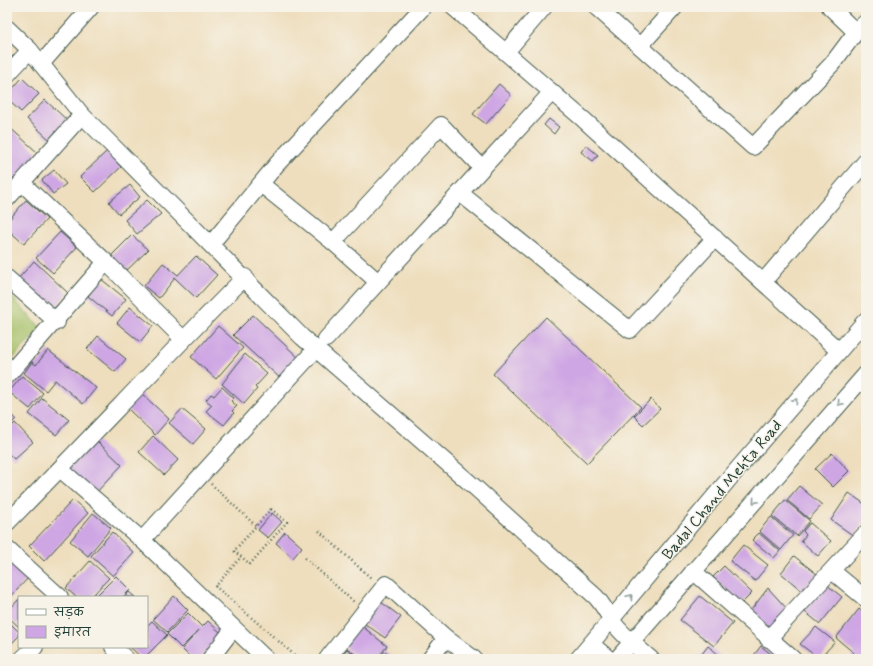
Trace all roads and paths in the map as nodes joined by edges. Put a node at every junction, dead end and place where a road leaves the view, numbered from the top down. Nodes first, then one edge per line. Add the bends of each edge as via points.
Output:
1 (91, 7) edge
2 (423, 7) edge
3 (453, 7) edge
4 (544, 7) edge
5 (596, 7) edge
6 (675, 7) edge
7 (830, 7) edge
8 (861, 27) edge
9 (7, 28) edge
10 (640, 46) junction
11 (30, 50) junction
12 (506, 52) junction
13 (41, 64) junction
14 (7, 75) edge
15 (552, 92) junction
16 (82, 115) junction
17 (866, 161) edge
18 (482, 168) junction
19 (22, 183) junction
20 (261, 184) junction
21 (460, 193) junction
22 (7, 199) edge
23 (715, 238) junction
24 (333, 242) junction
25 (211, 244) junction
26 (106, 262) junction
27 (245, 277) junction
28 (7, 278) edge
29 (378, 282) junction
30 (763, 282) junction
31 (866, 320) edge
32 (57, 322) junction
33 (183, 339) junction
34 (321, 344) junction
35 (839, 351) junction
36 (866, 374) edge
37 (7, 376) edge
38 (60, 469) junction
39 (207, 481) dead end
40 (7, 523) edge
41 (256, 526) junction
42 (319, 531) dead end
43 (866, 533) edge
44 (142, 540) junction
45 (7, 549) edge
46 (241, 557) junction
47 (305, 558) dead end
48 (693, 571) junction
49 (832, 571) junction
50 (209, 582) dead end
51 (368, 585) dead end
52 (215, 587) junction
53 (59, 596) edge
54 (358, 596) dead end
55 (866, 598) edge
56 (203, 600) junction
57 (354, 602) junction
58 (350, 608) dead end
59 (612, 620) junction
60 (233, 629) junction
61 (446, 638) junction
62 (768, 639) junction
63 (632, 643) junction
64 (591, 644) junction
65 (33, 648) edge
66 (114, 648) edge
67 (22, 659) edge
68 (126, 659) edge
69 (210, 659) edge
70 (266, 659) edge
71 (299, 659) edge
72 (327, 659) edge
73 (430, 659) edge
74 (474, 659) edge
75 (578, 659) edge
76 (609, 659) edge
77 (617, 659) edge
78 (651, 659) edge
79 (793, 659) edge

1 - 13 street
2 - 20 street
3 - 12 street
4 - 12 street
5 - 10 street
6 - 10 street
7 - 8 street
8 - 10 street via 832,64 753,147
9 - 11 street
11 - 13 street
11 - 14 street
12 - 15 street
13 - 16 street
15 - 18 street
15 - 23 street
16 - 19 street
16 - 25 street
17 - 30 street
18 - 21 street
18 - 24 street via 440,126
19 - 22 street
19 - 26 street
20 - 24 street
20 - 25 street
21 - 23 street via 630,330
21 - 29 street
23 - 30 street
24 - 29 street
25 - 27 street
26 - 32 street
26 - 33 street
27 - 33 street
27 - 34 street
28 - 32 street
29 - 34 street
30 - 35 street
31 - 35 street, Badal Chand Mehta Road
32 - 37 street
33 - 38 street
34 - 44 street
34 - 59 street via 590,592 606,608
59 -> 35 street, Badal Chand Mehta Road
36 -> 48 street
38 - 40 street
38 - 44 street
39 - 41 path
41 - 46 path via 234,551
41 - 46 path via 271,509 287,522 250,564
42 - 51 path via 372,580
43 - 49 street
44 - 56 street
45 - 53 street
46 - 52 path
47 - 57 path
48 - 62 street
48 - 63 street
49 - 55 street
49 - 62 street
50 - 52 path
52 - 56 path
52 - 71 path
54 - 57 path
56 - 60 street
57 - 58 path
59 - 63 street
59 - 64 street, Badal Chand Mehta Road
60 - 69 street
60 - 70 street
61 - 72 street via 386,584
61 - 73 street
61 - 74 street
62 - 79 street
63 - 77 street
63 - 78 street
64 - 75 street, Badal Chand Mehta Road
64 - 76 street
65 - 67 street
66 - 68 street

